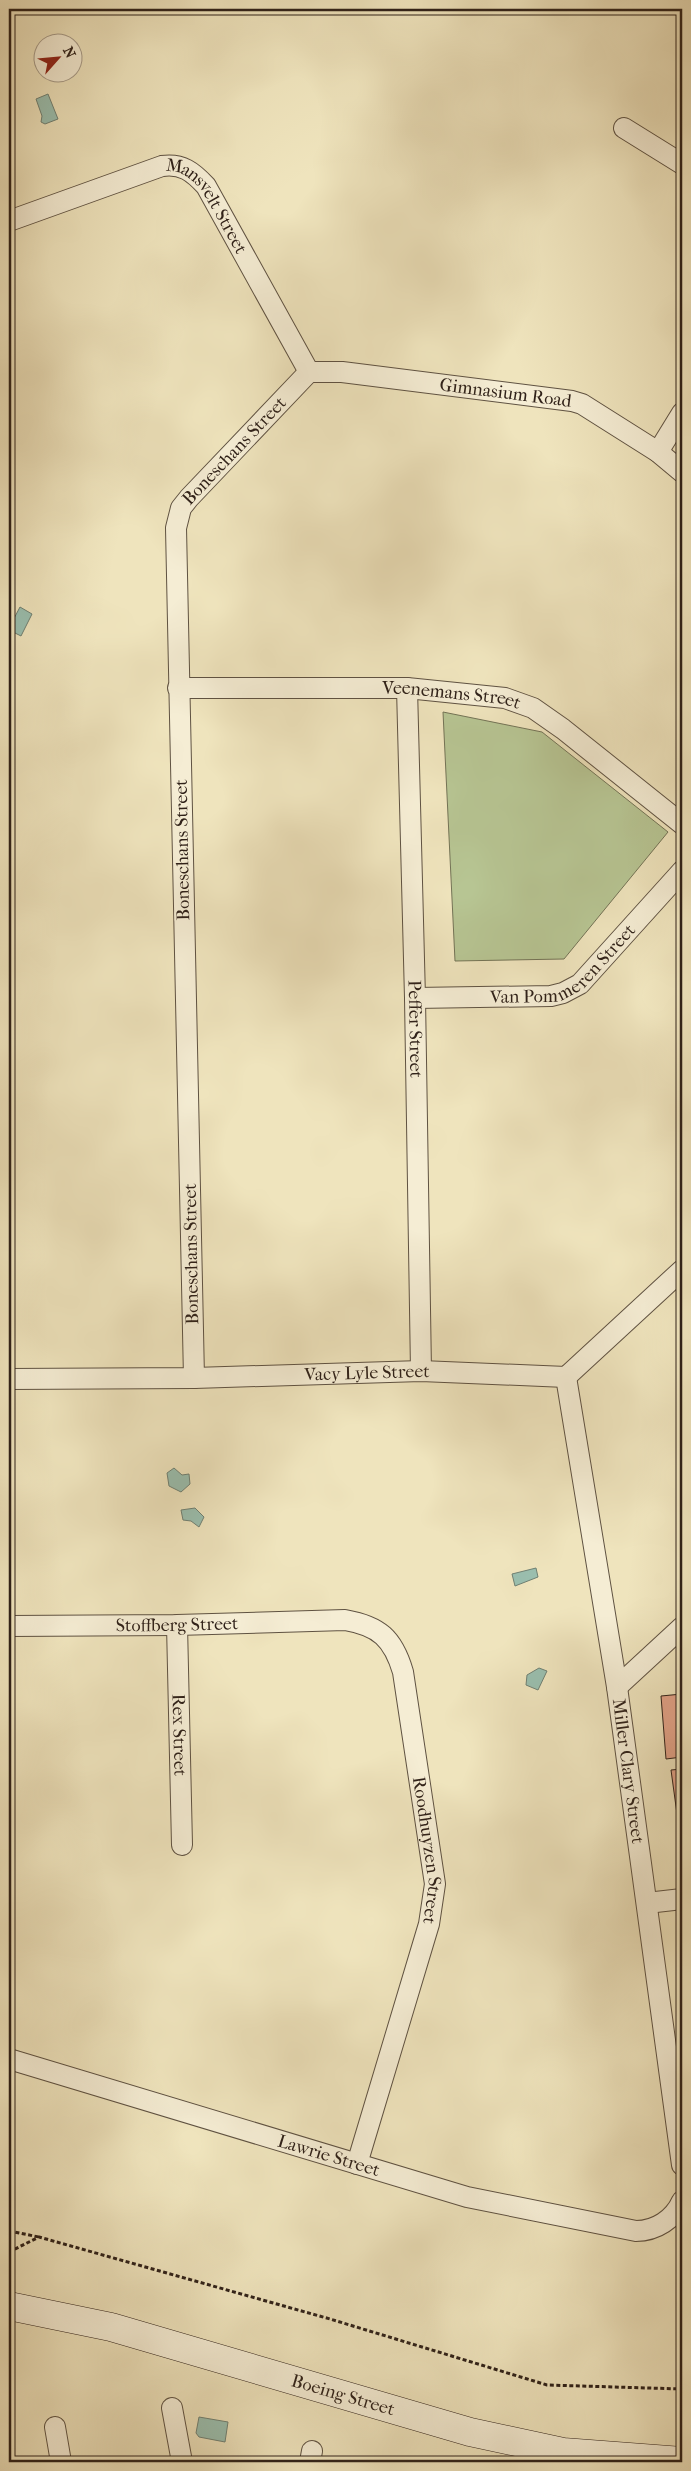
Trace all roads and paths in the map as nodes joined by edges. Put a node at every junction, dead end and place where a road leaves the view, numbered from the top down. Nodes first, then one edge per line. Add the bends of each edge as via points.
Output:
1 (624, 128) dead end
2 (682, 164) edge
3 (9, 221) edge
4 (309, 372) junction
5 (682, 413) edge
6 (658, 452) junction
7 (682, 472) edge
8 (178, 688) junction
9 (406, 688) junction
10 (682, 824) edge
11 (682, 871) edge
12 (415, 998) junction
13 (682, 1270) edge
14 (421, 1371) junction
15 (566, 1377) junction
16 (194, 1378) junction
17 (9, 1379) edge
18 (345, 1620) joint
19 (177, 1625) junction
20 (9, 1626) edge
21 (682, 1627) edge
22 (617, 1687) junction
23 (182, 1845) dead end
24 (682, 1899) edge
25 (647, 1903) junction
26 (9, 2059) edge
27 (357, 2164) junction
28 (682, 2165) edge
29 (682, 2201) edge
30 (9, 2231) edge
31 (39, 2238) junction
32 (9, 2252) edge
33 (9, 2306) edge
34 (9, 2315) edge
35 (682, 2388) edge
36 (172, 2408) dead end
37 (55, 2427) dead end
38 (682, 2461) edge
39 (61, 2462) edge
40 (182, 2462) edge
41 (577, 2462) edge

1 - 2 street
3 - 4 street, Mansvelt Street via 162,166 185,167 206,186
4 - 6 street, Gimnasium Road via 342,372 572,401 582,404
4 - 8 street, Boneschans Street via 181,508 176,528
5 - 6 street
6 - 7 street, Gimnasium Road
8 - 9 street, Veenemans Street
8 - 16 street, Boneschans Street
9 - 10 street, Veenemans Street via 505,698 533,708
9 - 12 street, Peffer Street
11 - 12 street, Van Pommeren Street via 580,984 563,993 551,996
12 - 14 street, Peffer Street
13 - 15 street
14 - 15 street, Vacy Lyle Street
14 - 16 street, Vacy Lyle Street
15 - 22 street, Miller Clary Street
16 - 17 street, Vacy Lyle Street
18 - 19 street, Stoffberg Street
18 - 27 street, Roodhuyzen Street via 363,1623 378,1631 397,1654 403,1672 435,1884 429,1924
19 - 20 street, Stoffberg Street
19 - 23 street, Rex Street
21 - 22 street
22 - 25 street, Miller Clary Street
24 - 25 street
25 - 28 street, Miller Clary Street
26 - 27 street, Lawrie Street
27 - 29 street, Lawrie Street via 467,2197 636,2231 654,2229 675,2212
30 - 31 path
31 - 32 path
31 - 35 path via 330,2319 547,2386
33 - 38 main road, Boeing Street via 111,2327 470,2432 563,2452
34 - 41 main road, Boeing Street via 112,2334 466,2442
36 - 40 street
37 - 39 street

